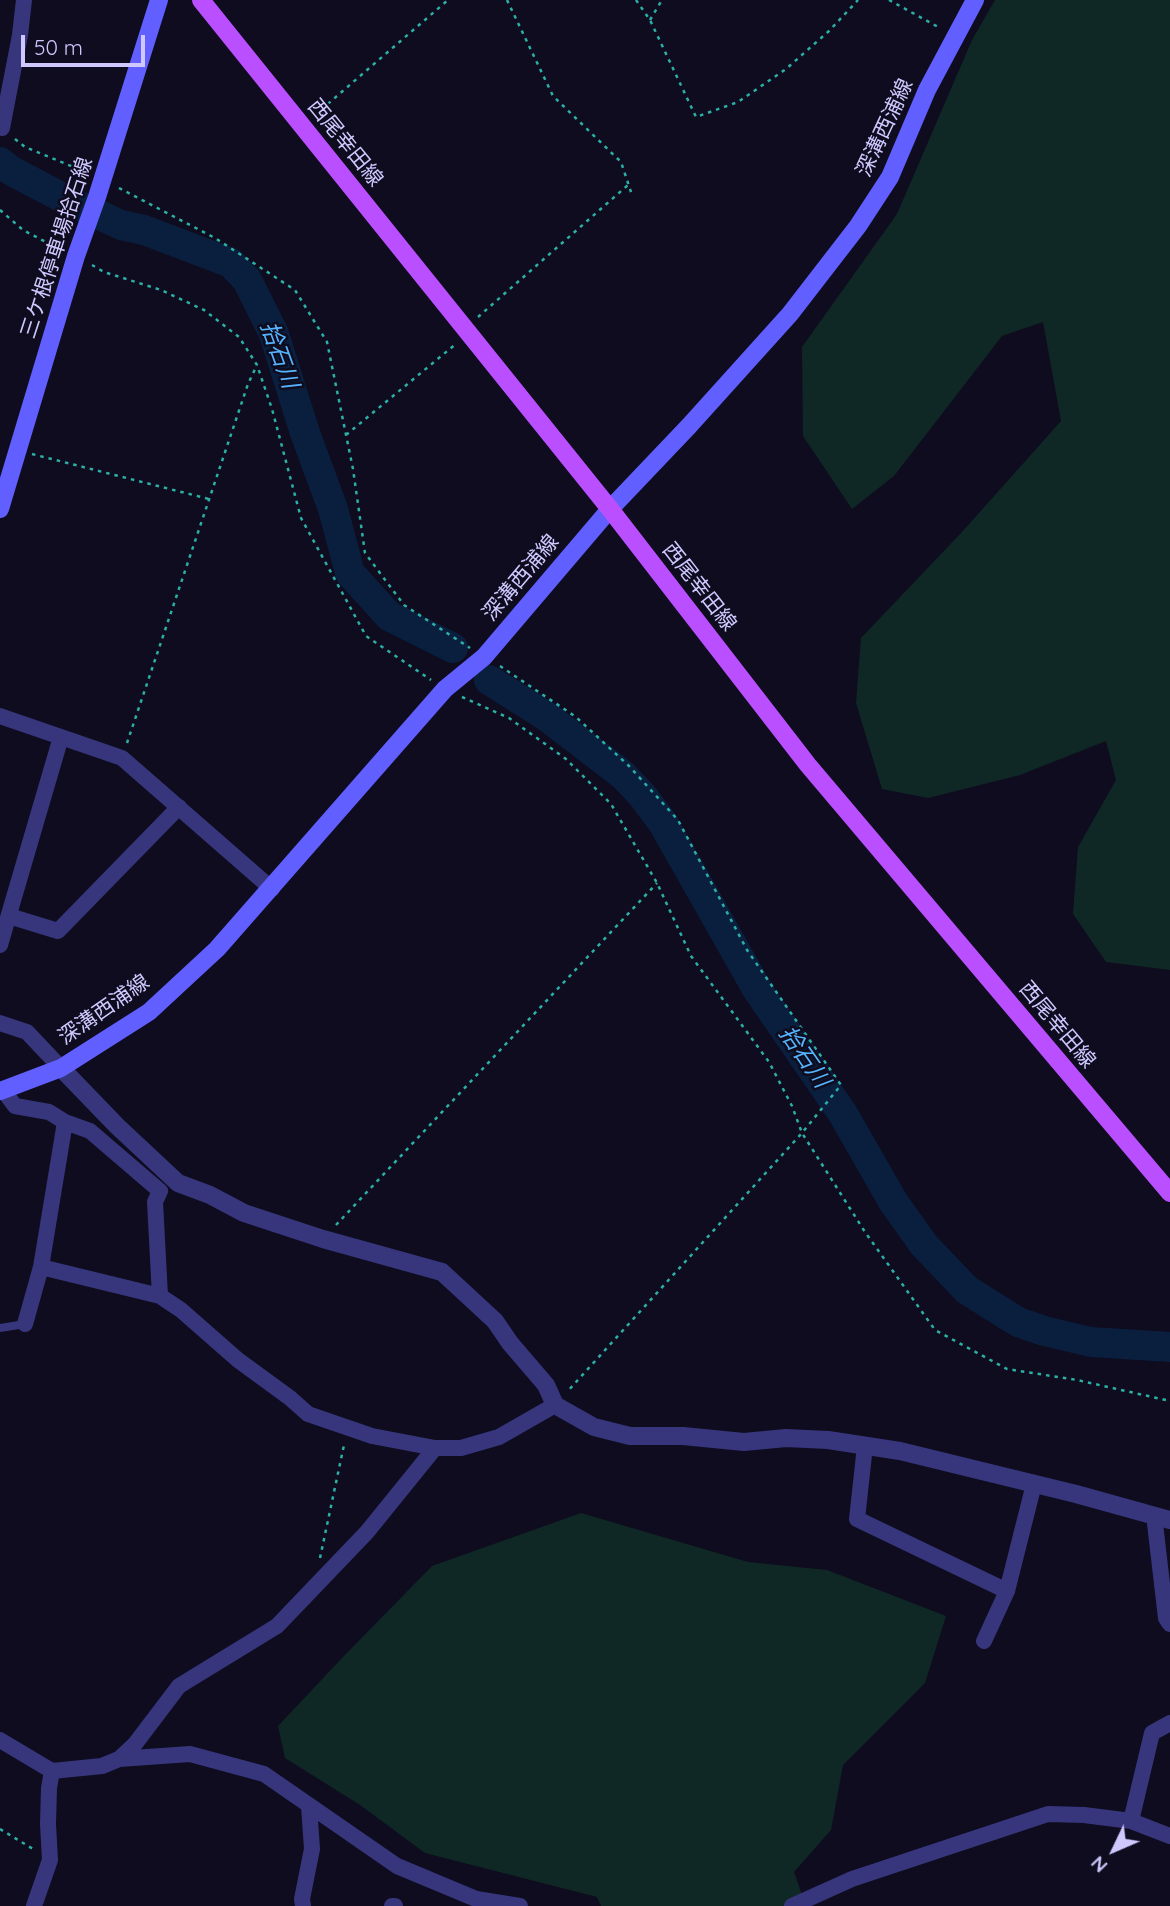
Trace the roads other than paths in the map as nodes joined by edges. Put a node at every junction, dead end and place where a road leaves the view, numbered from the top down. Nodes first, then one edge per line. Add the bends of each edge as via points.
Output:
1 (24, 0) edge
2 (159, 0) edge
3 (201, 0) edge
4 (975, 0) edge
5 (2, 128) road end
6 (0, 509) edge
7 (610, 509) junction
8 (0, 716) edge
9 (61, 737) junction
10 (179, 807) junction
11 (272, 889) junction
12 (9, 916) junction
13 (0, 946) edge
14 (0, 1023) edge
15 (61, 1068) junction
16 (2, 1091) edge
17 (65, 1122) junction
18 (178, 1183) junction
19 (160, 1191) junction
20 (1170, 1193) edge
21 (41, 1267) junction
22 (160, 1296) junction
23 (25, 1324) joint
24 (0, 1328) edge
25 (555, 1405) junction
26 (865, 1446) junction
27 (435, 1448) junction
28 (1034, 1483) junction
29 (1162, 1518) edge
30 (1007, 1591) junction
31 (1170, 1624) edge
32 (984, 1641) dead end
33 (1170, 1723) edge
34 (0, 1740) edge
35 (119, 1759) junction
36 (52, 1771) junction
37 (309, 1807) junction
38 (1131, 1821) junction
39 (1170, 1836) edge
40 (34, 1906) edge
41 (303, 1906) edge
42 (520, 1906) edge
43 (792, 1906) edge

1 - 5 street
2 - 6 main road, 三ケ根停車場拾石線
3 - 7 main road, 西尾幸田線
4 - 7 main road, 深溝西浦線 via 927,90 890,177 859,226 790,314
7 - 11 main road, 深溝西浦線 via 484,657 444,689
7 - 20 main road, 西尾幸田線 via 808,765
8 - 9 street
9 - 10 street via 122,758
9 - 12 street
10 - 11 street
10 - 12 street via 58,932
11 - 15 main road, 深溝西浦線 via 217,949 149,1012
12 - 13 street
14 - 15 street via 27,1032
15 - 16 main road, 深溝西浦線
15 - 18 street
16 - 17 street via 15,1105 49,1112
17 - 19 street via 90,1131
17 - 21 street
18 - 19 street
18 - 25 street via 244,1213 442,1272 495,1321 546,1385
19 - 22 street via 155,1202
21 - 22 street
21 - 23 street
22 - 27 street via 308,1414 372,1436
23 - 24 lane
25 - 26 street via 594,1427 630,1436 744,1441 786,1438
25 - 27 street via 499,1437 461,1448
26 - 28 street
26 - 30 street via 857,1519
27 - 35 street via 367,1532 277,1626 179,1686
28 - 29 street
28 - 30 street
29 - 31 street via 1166,1618
30 - 32 street
33 - 38 street via 1152,1733
34 - 36 street
35 - 36 street via 102,1766
35 - 37 street via 190,1754 264,1774
36 - 40 street via 50,1860
37 - 41 street via 313,1849
37 - 42 street via 397,1866 476,1899
38 - 39 street
38 - 43 street via 1048,1814 852,1880

